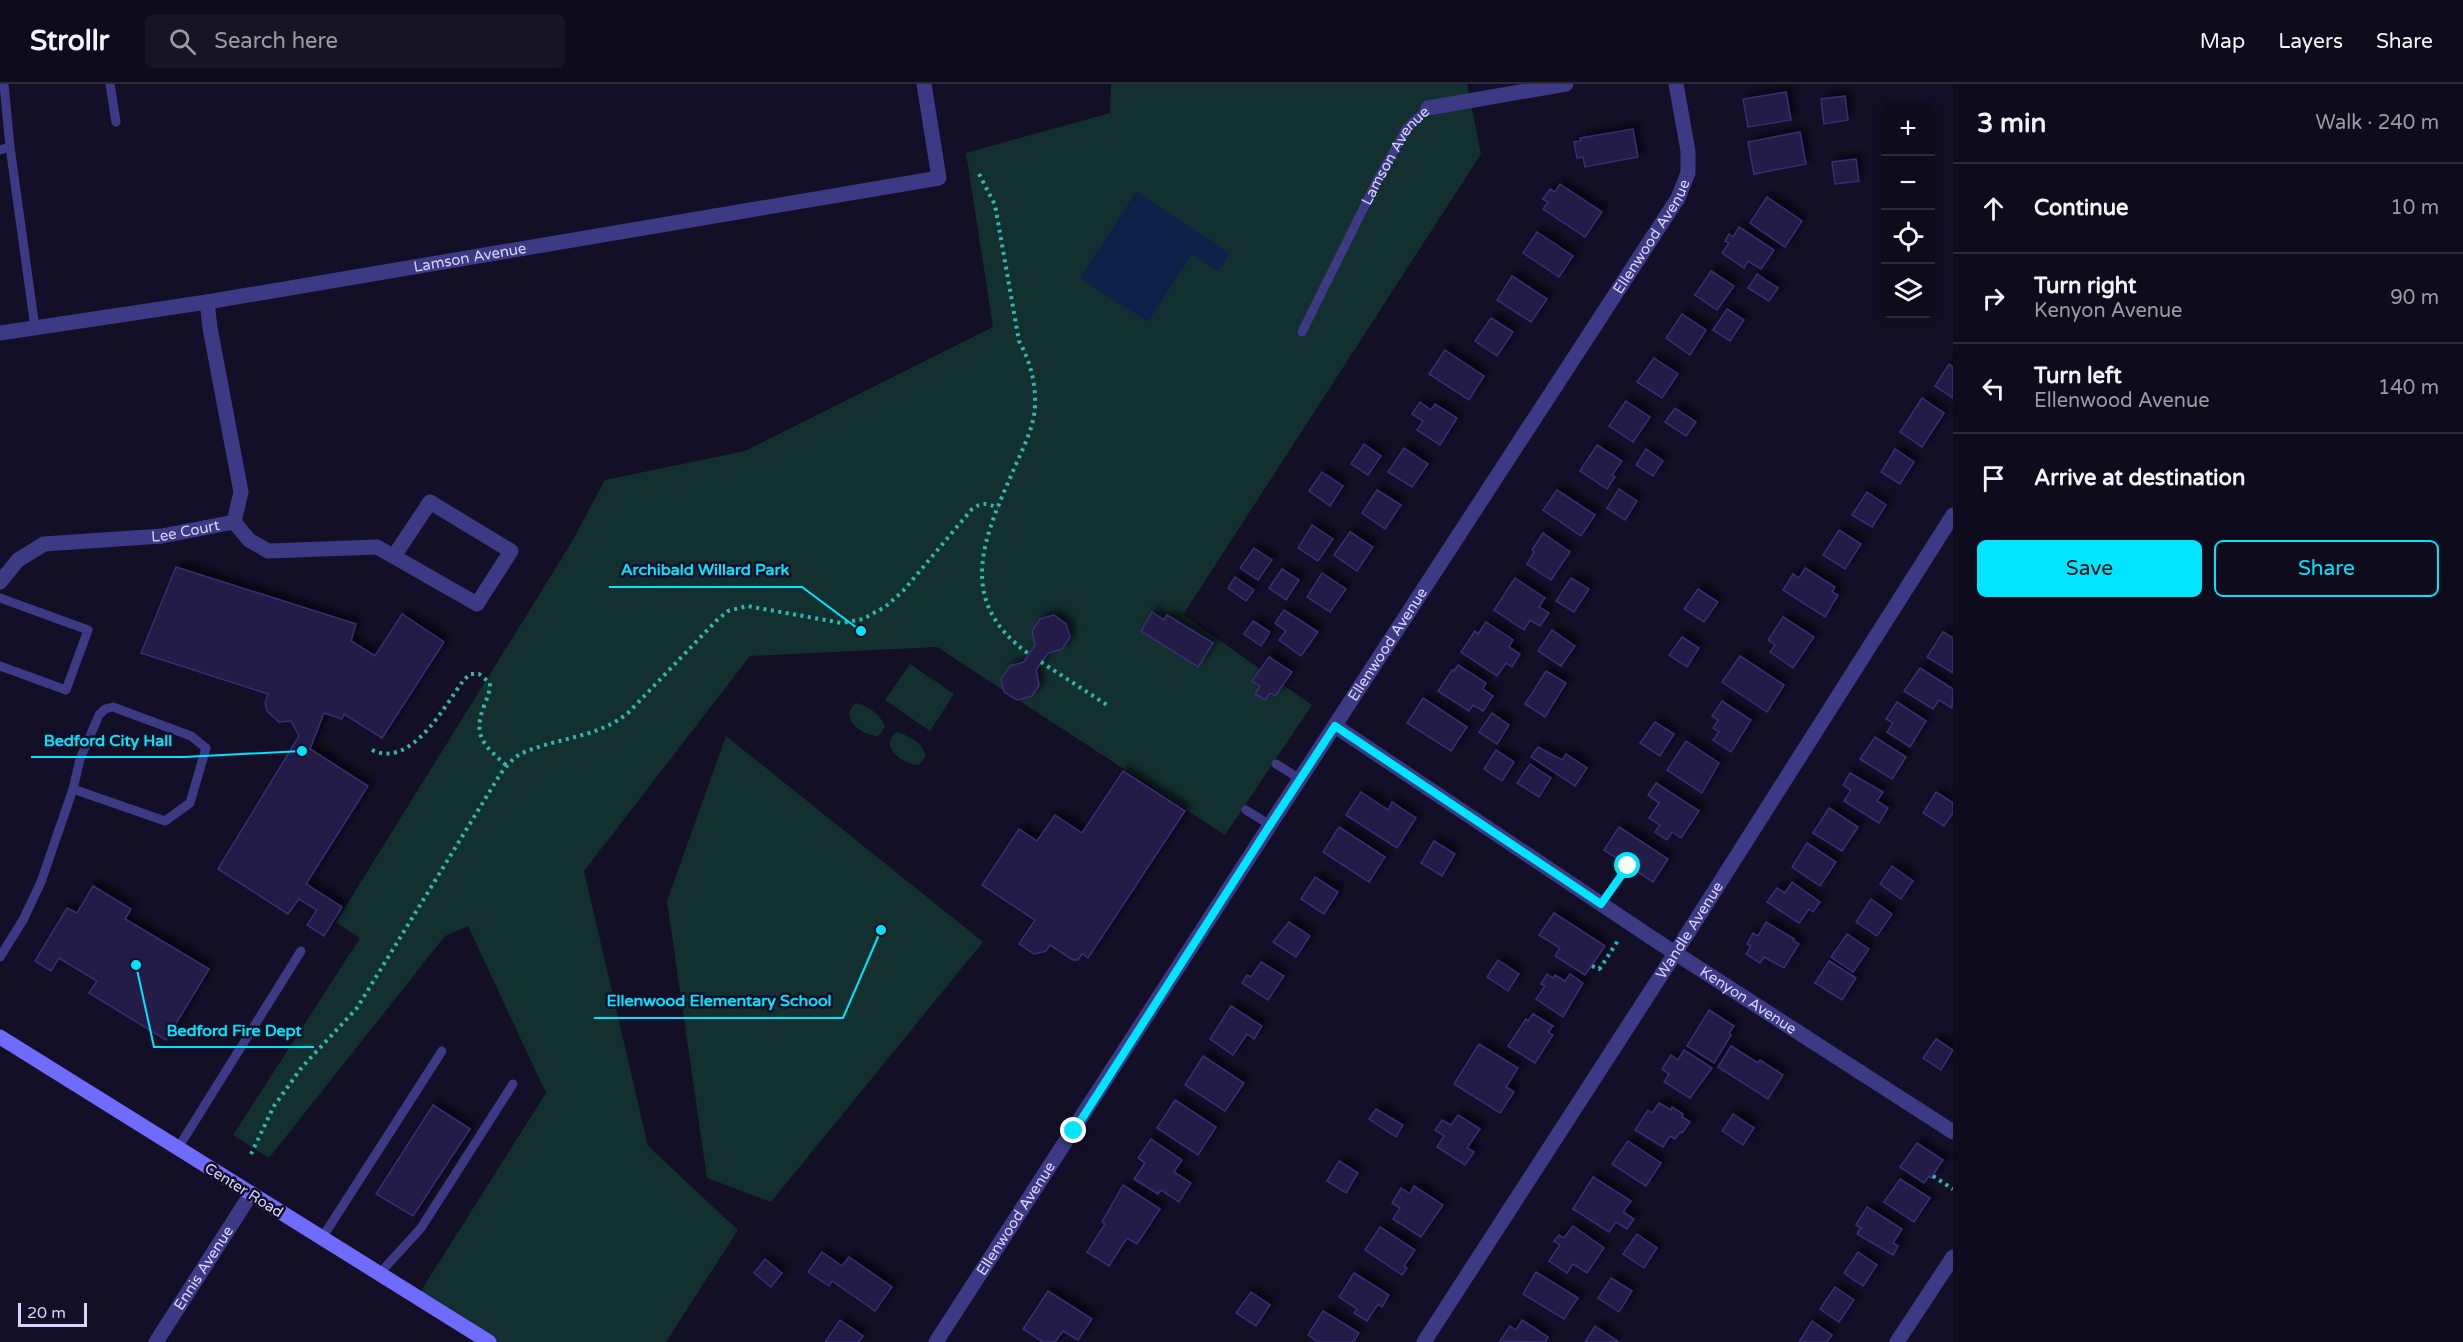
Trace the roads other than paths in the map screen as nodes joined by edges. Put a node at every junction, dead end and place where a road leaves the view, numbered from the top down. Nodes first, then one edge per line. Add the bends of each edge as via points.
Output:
1 (4, 84) edge
2 (110, 84) edge
3 (924, 84) edge
4 (1566, 84) edge
5 (1676, 84) edge
6 (1428, 108) joint
7 (116, 122) dead end
8 (10, 147) junction
9 (0, 150) edge
10 (207, 302) junction
11 (35, 328) junction
12 (1302, 332) dead end
13 (0, 333) edge
14 (1953, 515) edge
15 (234, 522) junction
16 (394, 556) junction
17 (0, 582) edge
18 (0, 598) edge
19 (0, 666) edge
20 (1335, 726) junction
21 (1276, 764) dead end
22 (1300, 779) junction
23 (73, 789) junction
24 (1246, 810) dead end
25 (1270, 825) junction
26 (301, 951) dead end
27 (1675, 952) junction
28 (0, 957) edge
29 (0, 1037) edge
30 (442, 1051) dead end
31 (513, 1084) dead end
32 (1953, 1132) edge
33 (178, 1148) junction
34 (251, 1194) junction
35 (322, 1238) junction
36 (1953, 1257) edge
37 (379, 1274) junction
38 (156, 1342) edge
39 (489, 1342) edge
40 (936, 1342) edge
41 (1424, 1342) edge
42 (1898, 1342) edge

1 - 8 lane
2 - 7 lane
3 - 10 street, Lamson Avenue via 939,178
4 - 6 street, Lamson Avenue
5 - 20 street, Ellenwood Avenue via 1688,151 1688,173 1678,198
6 - 12 lane, Lamson Avenue via 1407,128
8 - 9 lane
8 - 11 lane
10 - 11 street, Lamson Avenue
10 - 15 street, Lee Court via 241,492
11 - 13 street, Lamson Avenue
14 - 27 street, Wandle Avenue
15 - 16 street via 249,540 268,551 377,547
15 - 17 street, Lee Court via 162,536 44,544 18,560
16 - 16 street via 477,604 511,551 430,502
18 - 19 lane via 87,630 66,690
20 - 22 street, Ellenwood Avenue
20 - 27 street, Kenyon Avenue
21 - 22 lane
22 - 25 street, Ellenwood Avenue
23 - 23 lane via 165,821 189,803 206,748 190,736 113,707 105,709 80,759
23 - 28 lane via 41,882
24 - 25 lane
25 - 40 street, Ellenwood Avenue
26 - 33 lane
27 - 32 street, Kenyon Avenue
27 - 41 street, Wandle Avenue
29 - 33 main road, Center Road
30 - 35 lane
31 - 37 lane via 421,1228
33 - 34 main road, Center Road
34 - 35 main road, Center Road
34 - 38 street, Ennis Avenue
35 - 37 main road, Center Road
36 - 42 street
37 - 39 main road, Center Road

